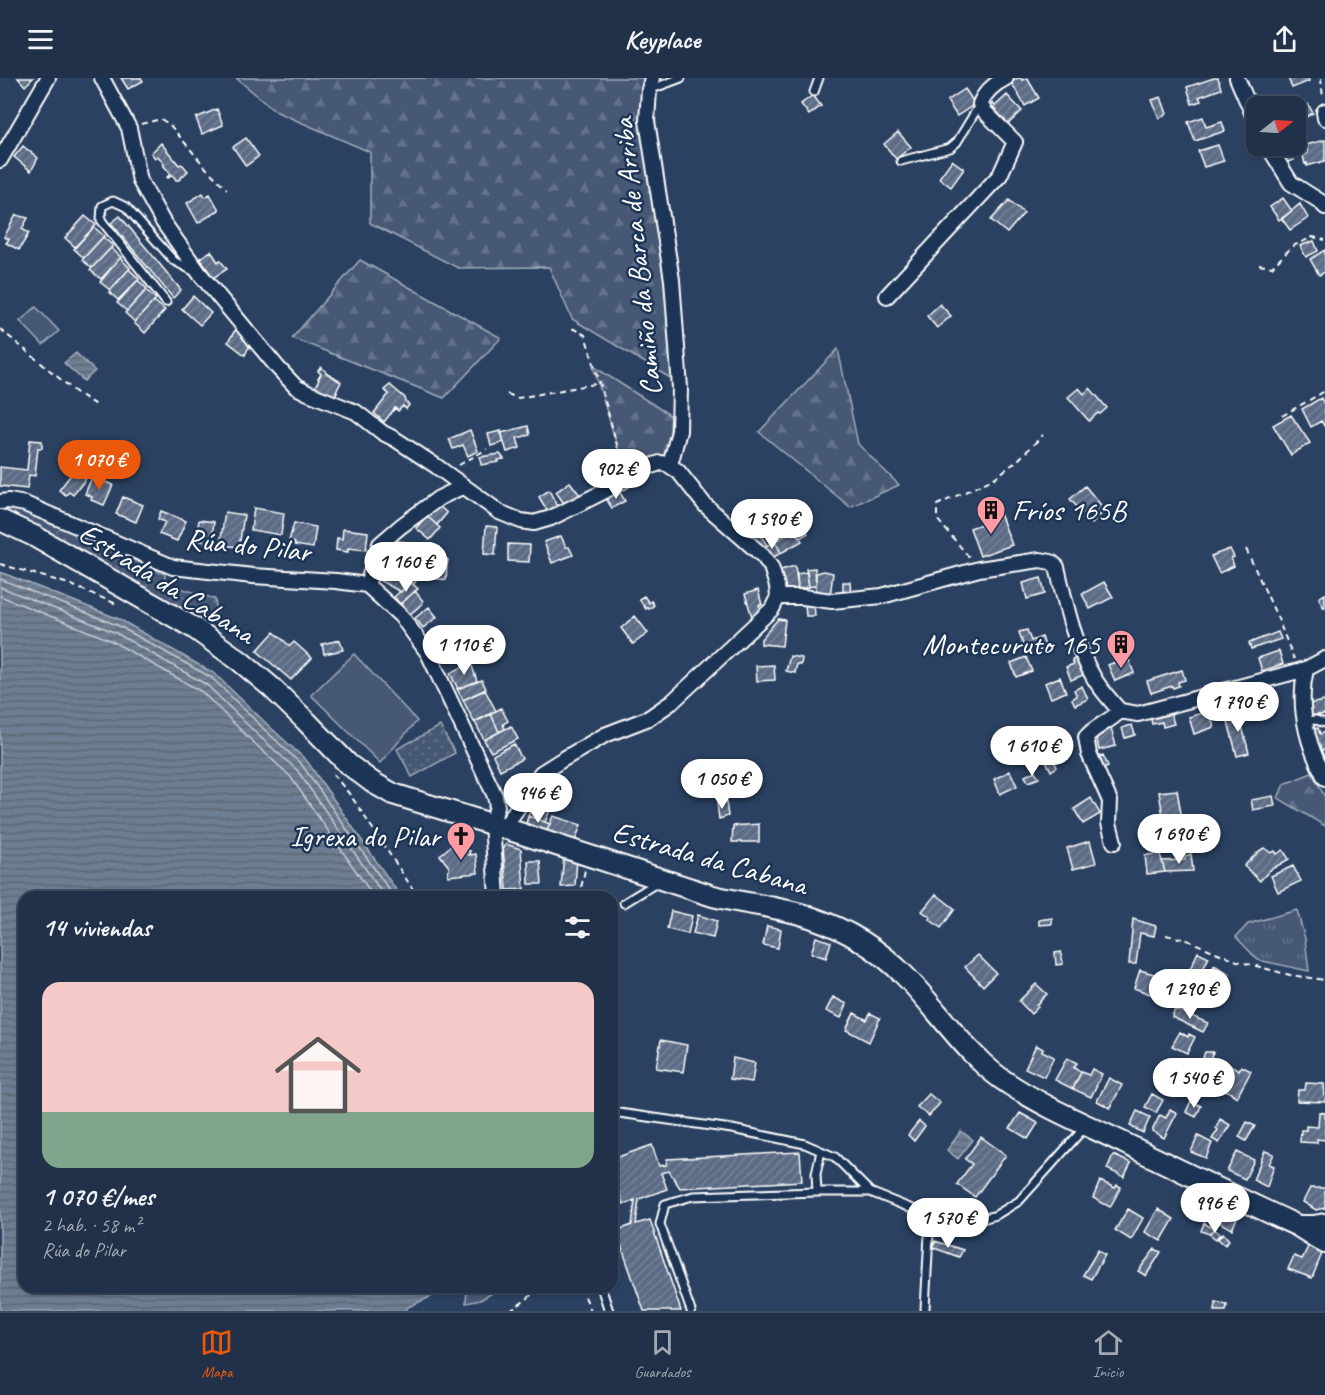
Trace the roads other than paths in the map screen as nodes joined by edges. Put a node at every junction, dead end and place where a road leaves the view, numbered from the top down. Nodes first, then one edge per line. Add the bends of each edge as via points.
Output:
1 (48, 78) edge
2 (102, 78) edge
3 (681, 78) edge
4 (819, 78) edge
5 (1006, 78) edge
6 (1237, 78) edge
7 (651, 84) edge
8 (814, 92) dead end
9 (1246, 99) edge
10 (980, 104) junction
11 (1274, 156) edge
12 (0, 160) edge
13 (901, 161) dead end
14 (1325, 207) edge
15 (200, 274) junction
16 (887, 297) dead end
17 (166, 302) dead end
18 (670, 465) junction
19 (464, 486) junction
20 (0, 502) edge
21 (0, 520) edge
22 (367, 585) junction
23 (778, 597) junction
24 (1325, 660) edge
25 (1306, 669) junction
26 (1120, 711) junction
27 (1304, 721) junction
28 (1325, 723) edge
29 (1325, 778) edge
30 (498, 826) junction
31 (1114, 842) dead end
32 (663, 879) junction
33 (497, 891) edge
34 (624, 903) dead end
35 (618, 1115) edge
36 (1087, 1125) junction
37 (821, 1151) junction
38 (818, 1192) junction
39 (870, 1192) junction
40 (930, 1216) junction
41 (1325, 1224) edge
42 (1298, 1226) junction
43 (1325, 1243) edge
44 (603, 1293) edge
45 (925, 1309) dead end
46 (609, 1311) edge
47 (691, 1311) edge

1 - 12 street
2 - 15 street via 129,128 140,181
3 - 7 lane
4 - 8 lane
5 - 10 street via 983,95
6 - 9 street
7 - 18 street, Camiño da Barca de Arriba via 647,121 672,280 680,388 679,431
10 - 13 lane via 950,148
10 - 16 street via 1015,141 1000,175
11 - 14 street via 1291,183
15 - 17 lane via 174,261 126,207 113,201 102,206 101,220
15 - 19 street via 296,387 356,412
18 - 19 street via 648,466 534,523 499,512
18 - 23 street via 705,505 763,556 771,567
19 - 22 street via 439,498 380,544
20 - 22 street, Rúa do Pilar via 25,504 173,567
21 - 30 main road, Estrada da Cabana via 194,628 271,687 348,764 372,782 393,794
22 - 30 street via 402,616 428,653 495,796
23 - 26 street via 832,601 882,596 979,569 1040,560 1051,562 1057,567 1078,646 1095,680
23 - 30 street via 772,609 672,702 649,718 605,735 542,772
24 - 25 street
25 - 26 street via 1138,714
25 - 27 street
26 - 31 street via 1086,736 1089,754 1110,801 1109,823
27 - 28 lane
27 - 29 street
30 - 32 main road, Estrada da Cabana
30 - 33 street
32 - 34 lane
32 - 36 main road, Estrada da Cabana via 736,902 809,917 849,933 904,974 977,1058 1007,1083
35 - 37 lane via 732,1129
36 - 40 lane via 1019,1201 996,1215 979,1220
36 - 42 main road, Estrada da Cabana
37 - 38 lane via 816,1174
37 - 39 lane via 835,1157
38 - 39 lane
38 - 47 lane via 693,1196 664,1204 660,1224
39 - 40 lane
40 - 45 lane
41 - 42 main road, Estrada da Cabana
42 - 43 main road, Estrada da Cabana
44 - 46 lane

